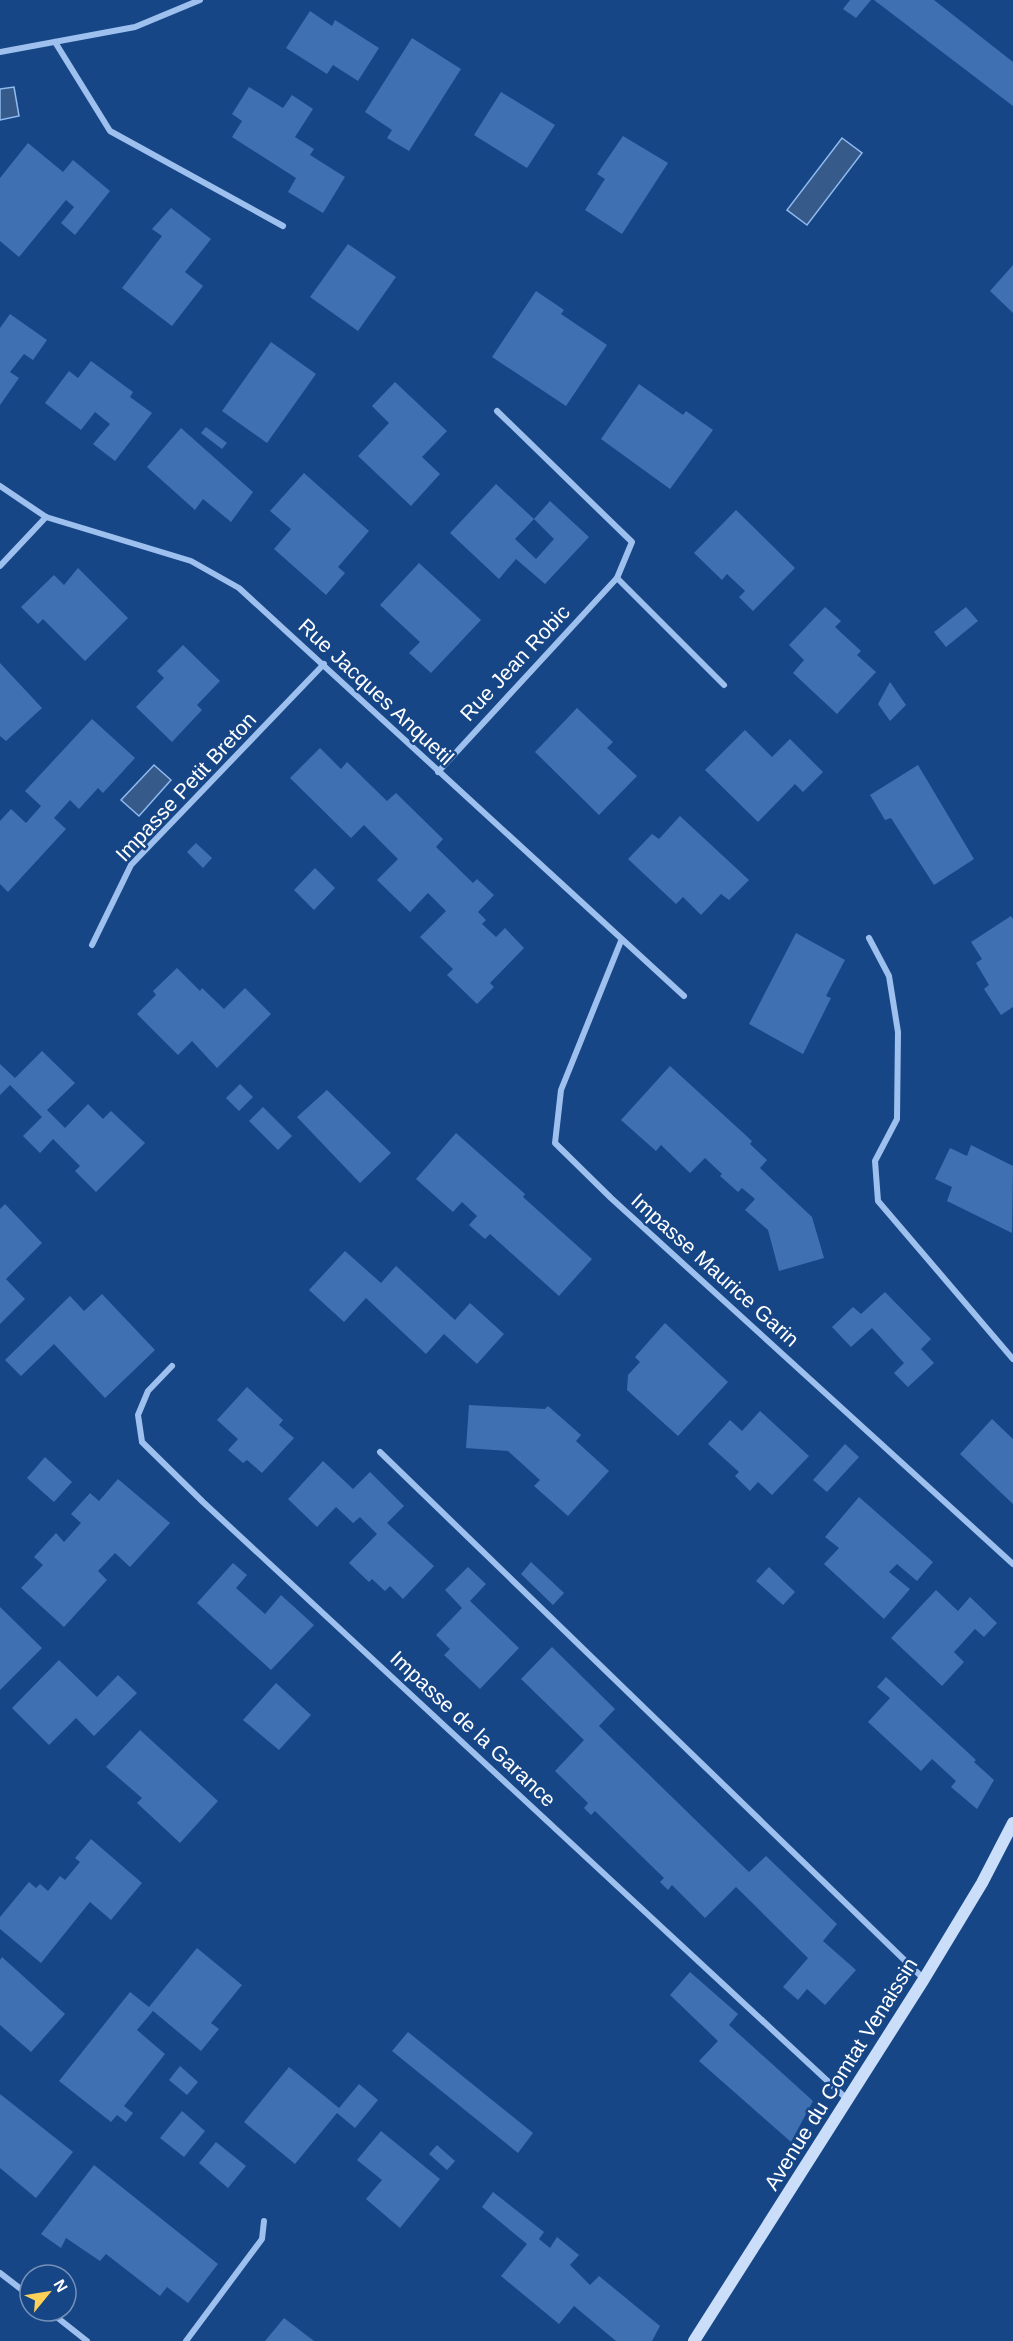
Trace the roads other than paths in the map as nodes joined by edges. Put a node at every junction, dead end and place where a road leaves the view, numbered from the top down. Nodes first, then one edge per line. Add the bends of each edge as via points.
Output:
1 (200, 0) edge
2 (54, 42) junction
3 (0, 52) edge
4 (283, 226) dead end
5 (498, 411) dead end
6 (0, 486) edge
7 (46, 517) junction
8 (0, 566) edge
9 (617, 578) junction
10 (324, 664) junction
11 (724, 685) dead end
12 (438, 772) junction
13 (869, 938) dead end
14 (621, 940) junction
15 (92, 945) dead end
16 (684, 996) dead end
17 (1013, 1359) edge
18 (172, 1366) dead end
19 (380, 1452) dead end
20 (1013, 1564) edge
21 (1013, 1823) edge
22 (924, 1979) junction
23 (847, 2099) junction
24 (264, 2221) dead end
25 (0, 2273) edge
26 (18, 2287) edge
27 (64, 2323) edge
28 (87, 2341) edge
29 (186, 2341) edge
30 (694, 2341) edge

1 - 2 street via 135,27
2 - 3 street
2 - 4 street via 110,131
5 - 9 street, Rue Jean Robic via 633,542
6 - 7 street, Rue Jacques Anquetil
7 - 8 street
7 - 10 street, Rue Jacques Anquetil via 191,561 239,588
9 - 11 street
9 - 12 street, Rue Jean Robic
10 - 12 street, Rue Jacques Anquetil
10 - 15 street, Impasse Petit Breton via 131,865
12 - 14 street, Rue Jacques Anquetil
13 - 17 street via 889,976 898,1032 897,1119 875,1161 878,1201
14 - 16 street, Rue Jacques Anquetil
14 - 20 street, Impasse Maurice Garin via 561,1090 555,1143
18 - 23 street, Impasse de la Garance via 148,1391 138,1415 142,1442
19 - 22 street
21 - 22 main road, Avenue du Comtat Venaissin
22 - 23 main road, Avenue du Comtat Venaissin
23 - 30 main road, Avenue du Comtat Venaissin
24 - 29 street via 262,2239
25 - 26 street
27 - 28 street

